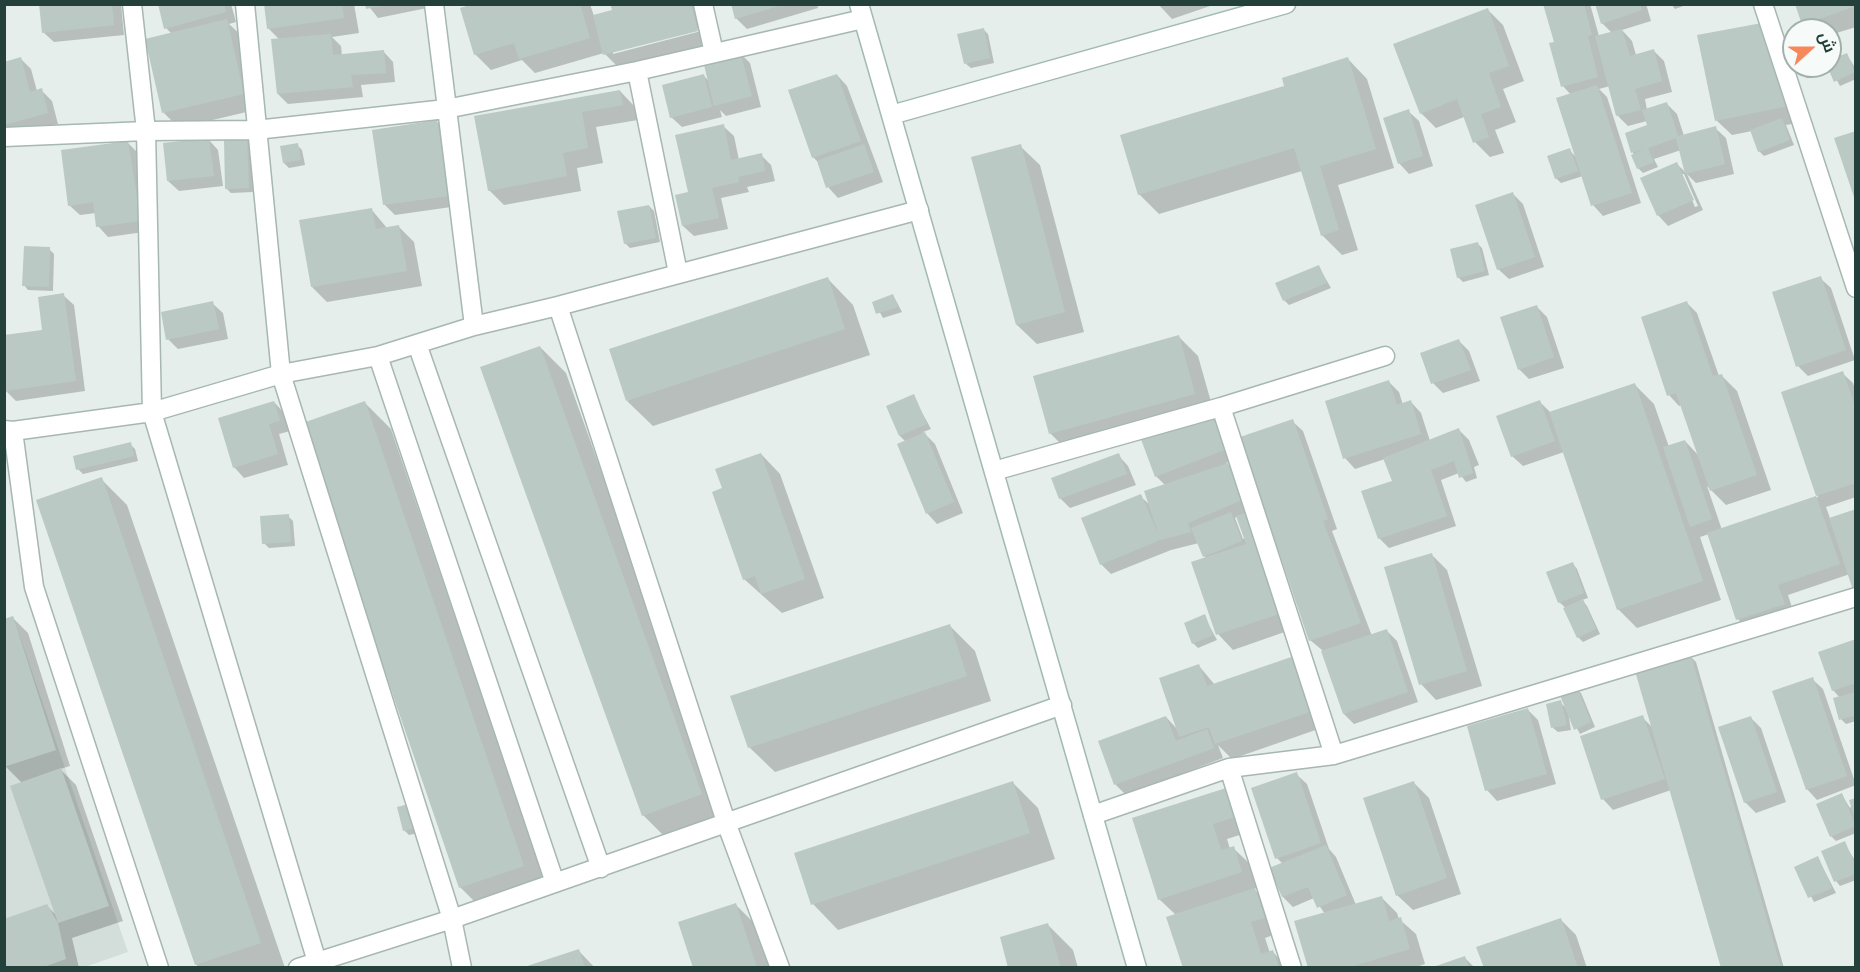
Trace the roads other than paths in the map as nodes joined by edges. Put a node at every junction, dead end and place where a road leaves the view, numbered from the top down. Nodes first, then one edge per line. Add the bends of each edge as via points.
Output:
1 (132, 4) edge
2 (245, 4) edge
3 (434, 4) edge
4 (703, 4) edge
5 (1286, 4) edge
6 (1763, 4) edge
7 (861, 12) edge
8 (714, 52) junction
9 (637, 71) junction
10 (446, 109) junction
11 (891, 115) junction
12 (256, 130) junction
13 (146, 131) junction
14 (4, 136) edge
15 (919, 210) junction
16 (678, 273) junction
17 (1856, 288) edge
18 (558, 306) junction
19 (474, 326) junction
20 (417, 344) junction
21 (378, 356) junction
22 (1385, 356) dead end
23 (281, 374) junction
24 (1221, 407) junction
25 (152, 412) junction
26 (9, 431) edge
27 (994, 471) junction
28 (1856, 597) edge
29 (1062, 705) junction
30 (1334, 755) junction
31 (1229, 768) junction
32 (1093, 815) junction
33 (727, 825) junction
34 (601, 868) junction
35 (555, 883) junction
36 (452, 920) junction
37 (317, 962) junction
38 (159, 968) edge
39 (298, 968) edge
40 (462, 968) edge
41 (780, 968) edge
42 (1137, 968) edge
43 (1292, 968) edge

1 - 13 street
2 - 12 street
3 - 10 street
4 - 8 street
5 - 11 street
6 - 17 street
7 - 8 street
7 - 11 street
8 - 9 street
9 - 10 street
9 - 16 street
10 - 12 street
10 - 19 street
11 - 15 street
12 - 13 street
12 - 23 street
13 - 14 street
13 - 25 street
15 - 16 street
15 - 27 street
16 - 18 street
18 - 19 street
18 - 33 street
19 - 20 street
20 - 21 street
20 - 34 street
21 - 23 street
21 - 35 street
22 - 24 street
23 - 25 street
23 - 36 street
24 - 27 street
24 - 30 street
25 - 26 street
25 - 37 street
26 - 38 street via 34,587
27 - 29 street
28 - 30 street
29 - 32 street
29 - 33 street
30 - 31 street
31 - 32 street
31 - 43 street
32 - 42 street
33 - 34 street
33 - 41 street
34 - 35 street
35 - 36 street
36 - 37 street
36 - 40 street
37 - 39 street

